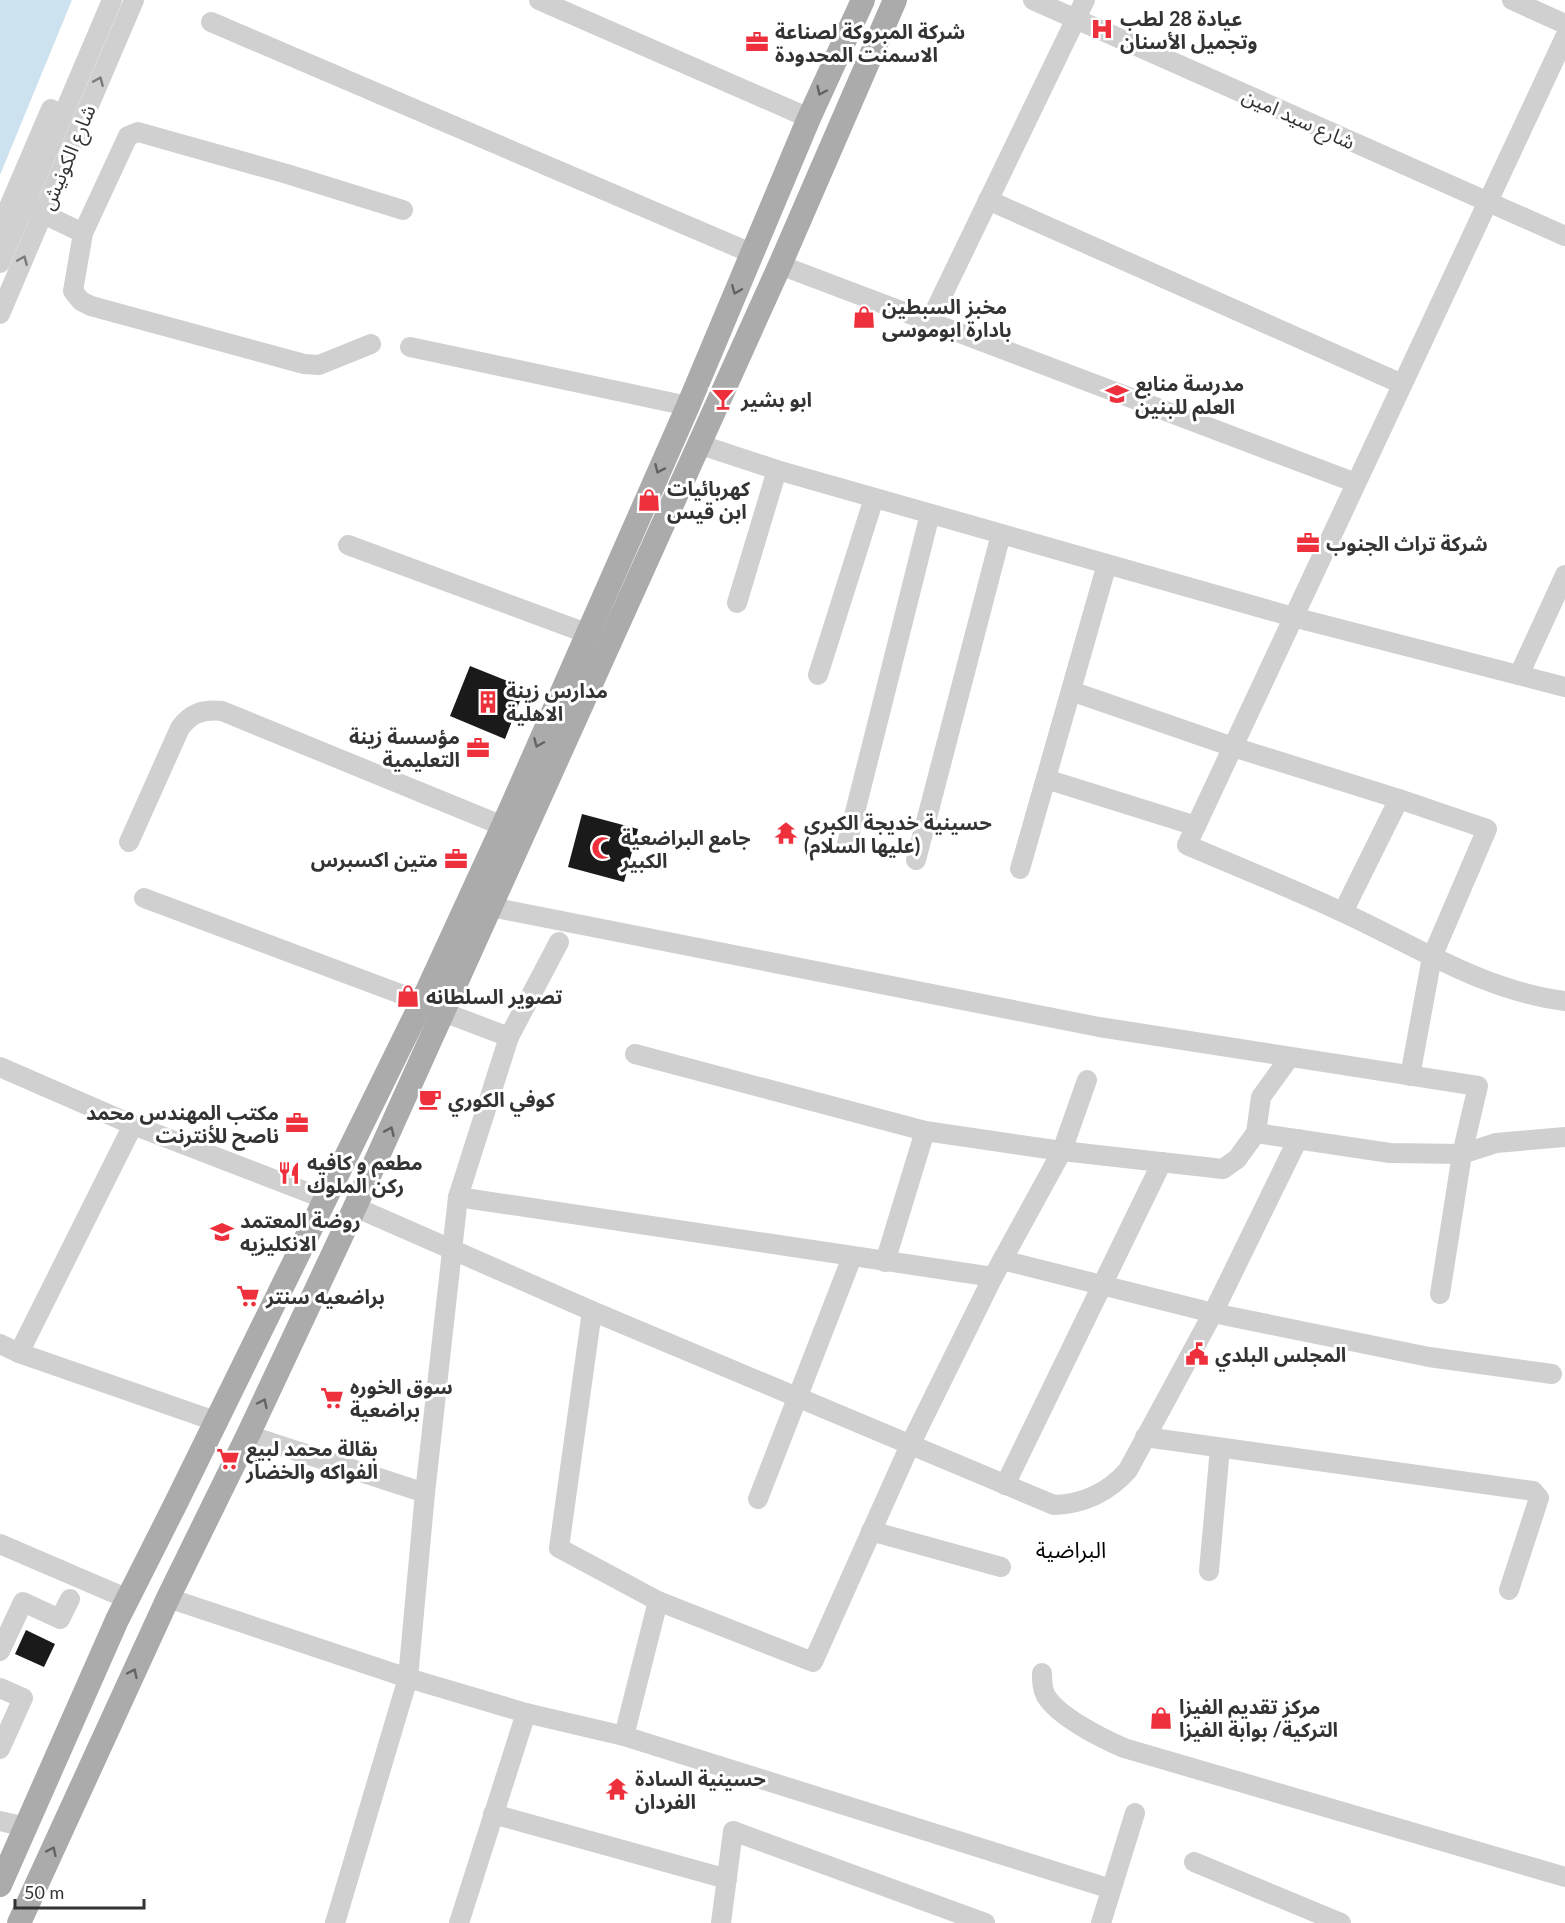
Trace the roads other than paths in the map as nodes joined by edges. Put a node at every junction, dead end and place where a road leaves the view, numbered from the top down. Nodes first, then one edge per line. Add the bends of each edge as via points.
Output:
1 (112, 0) edge
2 (134, 0) edge
3 (539, 0) edge
4 (863, 0) edge
5 (896, 0) edge
6 (1033, 0) edge
7 (1085, 0) edge
8 (1512, 0) edge
9 (1076, 19) junction
10 (211, 22) dead end
11 (1565, 24) edge
12 (1565, 37) edge
13 (73, 56) dead end
14 (808, 118) junction
15 (988, 200) junction
16 (1488, 202) junction
17 (25, 204) junction
18 (403, 210) dead end
19 (43, 214) junction
20 (0, 228) edge
21 (83, 232) junction
22 (1565, 236) edge
23 (751, 253) junction
24 (0, 263) edge
25 (780, 265) junction
26 (0, 314) edge
27 (929, 323) junction
28 (370, 344) dead end
29 (410, 347) dead end
30 (1402, 384) junction
31 (688, 406) junction
32 (698, 444) junction
33 (777, 470) junction
34 (1356, 483) junction
35 (873, 498) junction
36 (930, 514) junction
37 (1001, 534) junction
38 (348, 545) dead end
39 (1107, 564) junction
40 (1565, 575) edge
41 (737, 603) dead end
42 (1293, 617) junction
43 (586, 633) junction
44 (818, 675) dead end
45 (1519, 675) junction
46 (1565, 687) edge
47 (1071, 691) junction
48 (1233, 747) junction
49 (1046, 779) junction
50 (1399, 799) junction
51 (503, 826) junction
52 (1196, 826) junction
53 (129, 842) dead end
54 (847, 844) dead end
55 (916, 860) dead end
56 (1020, 869) dead end
57 (144, 898) dead end
58 (491, 907) junction
59 (1343, 912) junction
60 (559, 942) dead end
61 (1432, 957) junction
62 (1565, 1001) edge
63 (422, 1002) junction
64 (443, 1012) junction
65 (509, 1037) junction
66 (635, 1054) dead end
67 (1290, 1057) junction
68 (0, 1067) edge
69 (1410, 1076) junction
70 (1087, 1080) dead end
71 (133, 1125) junction
72 (925, 1131) junction
73 (1256, 1133) junction
74 (1565, 1137) edge
75 (1298, 1139) junction
76 (1062, 1151) junction
77 (1462, 1154) junction
78 (1162, 1162) junction
79 (458, 1197) junction
80 (325, 1199) junction
81 (355, 1207) junction
82 (451, 1250) junction
83 (852, 1257) junction
84 (1002, 1260) junction
85 (885, 1262) junction
86 (993, 1277) junction
87 (1101, 1285) junction
88 (1440, 1294) dead end
89 (592, 1311) junction
90 (1213, 1313) junction
91 (0, 1344) edge
92 (19, 1353) junction
93 (1552, 1374) dead end
94 (798, 1398) junction
95 (215, 1421) junction
96 (248, 1435) junction
97 (1145, 1437) junction
98 (910, 1444) junction
99 (1220, 1448) junction
100 (1005, 1485) junction
101 (425, 1493) junction
102 (759, 1499) dead end
103 (176, 1503) junction
104 (207, 1519) junction
105 (871, 1531) junction
106 (0, 1544) edge
107 (1001, 1567) dead end
108 (1209, 1571) dead end
109 (1509, 1590) dead end
110 (168, 1598) junction
111 (70, 1599) dead end
112 (128, 1599) junction
113 (658, 1601) junction
114 (0, 1651) edge
115 (1042, 1673) dead end
116 (408, 1678) junction
117 (0, 1688) edge
118 (526, 1713) junction
119 (624, 1736) junction
120 (0, 1749) edge
121 (1135, 1813) dead end
122 (493, 1814) junction
123 (0, 1821) edge
124 (26, 1827) junction
125 (1194, 1862) dead end
126 (1565, 1877) edge
127 (727, 1879) junction
128 (0, 1885) edge
129 (1111, 1889) junction
130 (20, 1923) edge
131 (335, 1923) edge
132 (459, 1923) edge
133 (721, 1923) edge
134 (985, 1923) edge
135 (1101, 1923) edge
136 (1341, 1923) edge

1 - 17 street, شارع الكونيش
19 -> 2 street, شارع الكونيش
3 - 14 street
4 -> 14 main road
5 - 25 main road
6 - 9 street, شارع سيد امين
7 - 9 street
8 - 11 street
9 - 15 street
9 - 16 street, شارع سيد امين
10 - 23 street
12 - 16 street
13 - 20 street
14 - 23 main road
15 - 27 street
15 - 30 street
16 - 22 street, شارع سيد امين
16 - 30 street
17 - 19 street
17 - 24 street, شارع الكونيش
18 - 21 street via 138,132 128,136
19 - 21 street
26 -> 19 street, شارع الكونيش
21 - 28 street via 74,291 91,306 304,364 319,365
23 - 25 main road
23 -> 31 main road
25 - 27 street
25 - 32 main road
27 - 34 street
29 - 31 street
30 - 34 street
31 -> 43 main road
32 - 33 street
32 - 58 main road
33 - 35 street
33 - 41 street
34 - 42 street
35 - 36 street
35 - 44 street
36 - 37 street
36 - 54 street
37 - 39 street
37 - 55 street
38 - 43 street
39 - 42 street
39 - 47 street
40 - 45 street
42 - 45 street
42 - 48 street
43 -> 51 main road
45 - 46 street
47 - 48 street
47 - 49 street
48 - 50 street
48 - 52 street
49 - 52 street
49 - 56 street
50 - 59 street
50 - 61 street via 1487,829
51 - 53 street via 222,711 210,710 187,718 180,728
51 - 63 main road
52 - 59 street via 1187,845
57 - 63 street
58 - 64 main road
58 - 67 street via 1099,1027
59 - 61 street
60 - 65 street
61 - 62 street via 1485,980
61 - 69 street
63 - 80 main road
64 - 65 street
81 -> 64 main road
65 - 79 street
66 - 72 street
67 - 69 street
67 - 73 street via 1261,1097
68 - 71 street
69 - 77 street via 1478,1086
70 - 76 street
71 - 80 street
71 - 92 street
72 - 76 street
72 - 85 street
73 - 75 street
73 - 78 street via 1237,1159 1223,1169
74 - 77 street via 1496,1143
75 - 77 street via 1390,1153
75 - 90 street
76 - 78 street
76 - 84 street
77 - 88 street
78 - 87 street
79 - 82 street
79 - 83 street
80 - 95 main road
81 - 82 street
96 -> 81 main road
82 - 89 street
82 - 101 street
83 - 85 street
83 - 94 street
84 - 86 street
84 - 87 street
85 - 86 street
86 - 98 street
87 - 90 street
87 - 100 street
89 - 94 street
89 - 113 street via 559,1548
90 - 93 street via 1429,1357
90 - 97 street
91 - 92 street
92 - 95 street
94 - 98 street
94 - 102 street
95 - 103 main road
96 - 101 street
96 - 104 main road
97 - 99 street
97 - 100 street via 1117,1483 1082,1500 1054,1505
98 - 100 street
98 - 105 street
99 - 108 street
99 - 109 street via 1533,1491 1539,1498
101 - 116 street
103 - 104 main road
103 - 112 main road
104 - 110 main road
105 - 107 street
105 - 113 street via 813,1662
106 - 112 street
110 - 116 street
130 -> 110 main road
111 - 114 street via 60,1619 23,1602
112 - 124 main road
113 - 119 street
115 - 126 street via 1046,1696 1058,1709 1087,1730 1124,1748
116 - 118 street
116 - 131 street
117 - 120 street via 23,1698
118 - 119 street
118 - 122 street
119 - 129 street
121 - 129 street
122 - 127 street
122 - 132 street
123 - 124 street
124 - 128 main road
125 - 136 street
127 - 133 street
127 - 134 street via 733,1831
129 - 135 street

